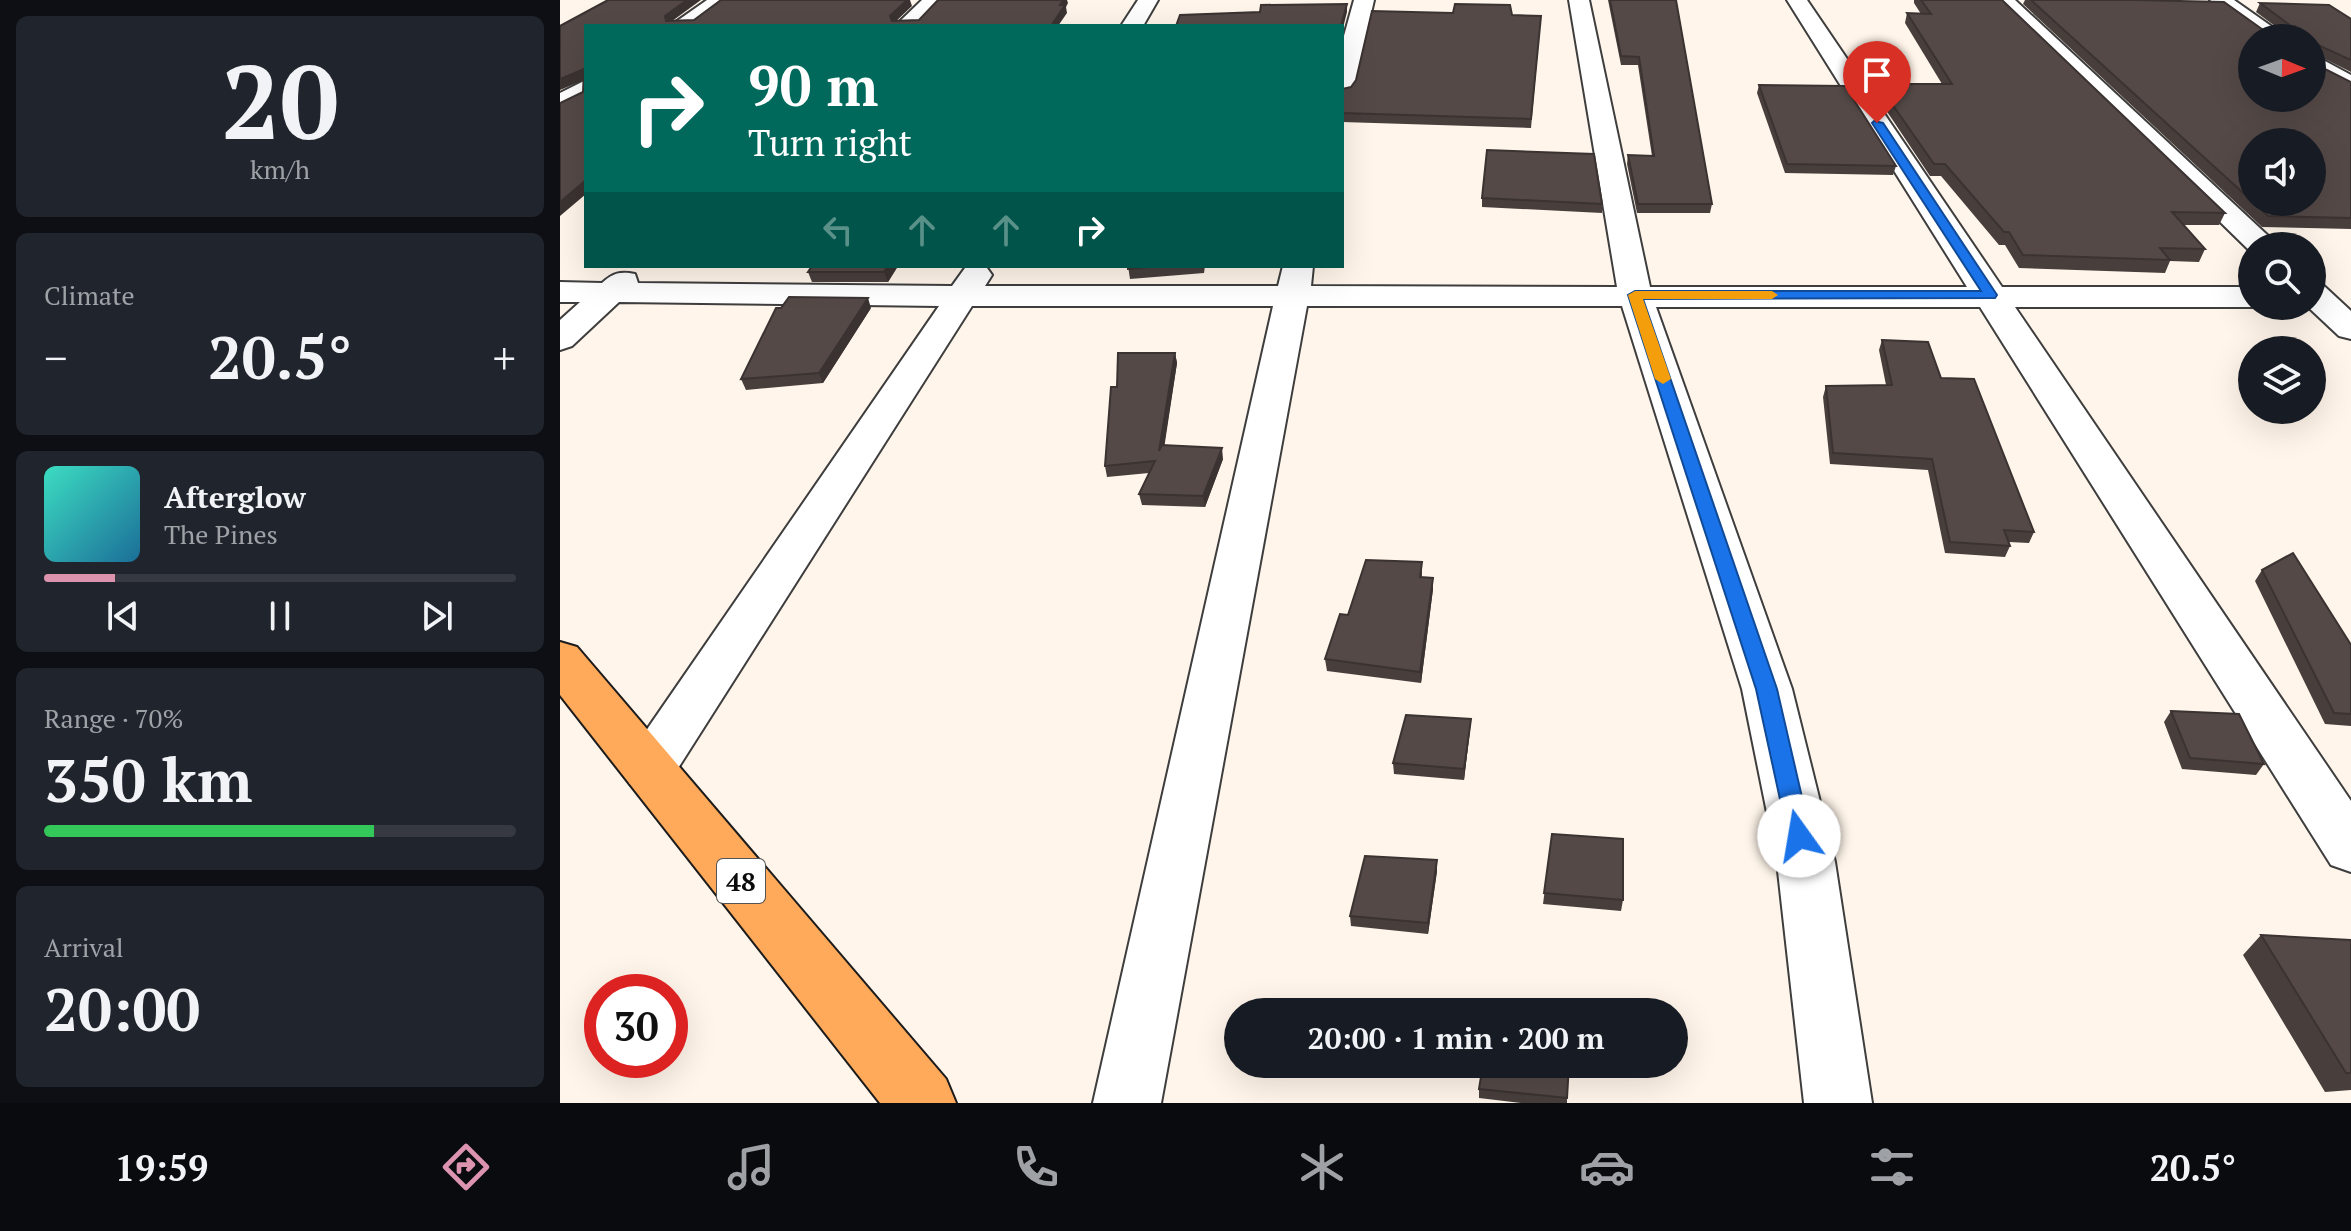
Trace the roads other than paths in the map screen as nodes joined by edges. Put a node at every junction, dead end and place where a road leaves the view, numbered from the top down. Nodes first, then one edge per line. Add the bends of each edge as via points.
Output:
1 (721, 0) edge
2 (934, 0) edge
3 (1148, 0) edge
4 (1364, 0) edge
5 (1579, 0) edge
6 (1797, 0) edge
7 (2003, 0) edge
8 (2220, 0) edge
9 (684, 24) edge
10 (908, 24) edge
11 (1133, 24) edge
12 (2256, 24) edge
13 (2326, 70) edge
14 (1344, 80) edge
15 (2351, 86) edge
16 (584, 88) edge
17 (560, 104) edge
18 (2248, 232) edge
19 (637, 268) edge
20 (1295, 280) edge
21 (972, 281) edge
22 (611, 291) junction
23 (560, 292) edge
24 (1635, 295) junction
25 (1990, 295) junction
26 (2238, 297) edge
27 (2326, 300) edge
28 (2351, 329) edge
29 (560, 339) edge
30 (560, 660) edge
31 (649, 769) junction
32 (2351, 848) edge
33 (922, 1103) edge
34 (1127, 1103) edge
35 (1838, 1103) edge

1 - 9 street
2 - 10 street
3 - 11 street
4 - 14 street
5 - 24 street
6 - 25 street
7 - 18 street
8 - 12 street
13 - 15 street
16 - 17 street
19 - 22 street
20 - 21 street
20 - 24 street
20 - 34 street
21 - 22 street
21 - 31 street
22 - 23 street
22 - 29 street
24 - 25 street
24 - 35 street via 1767,689 1806,862
25 - 26 street
25 - 32 street
27 - 28 street
30 - 31 main road, 48
31 - 33 main road, 48

